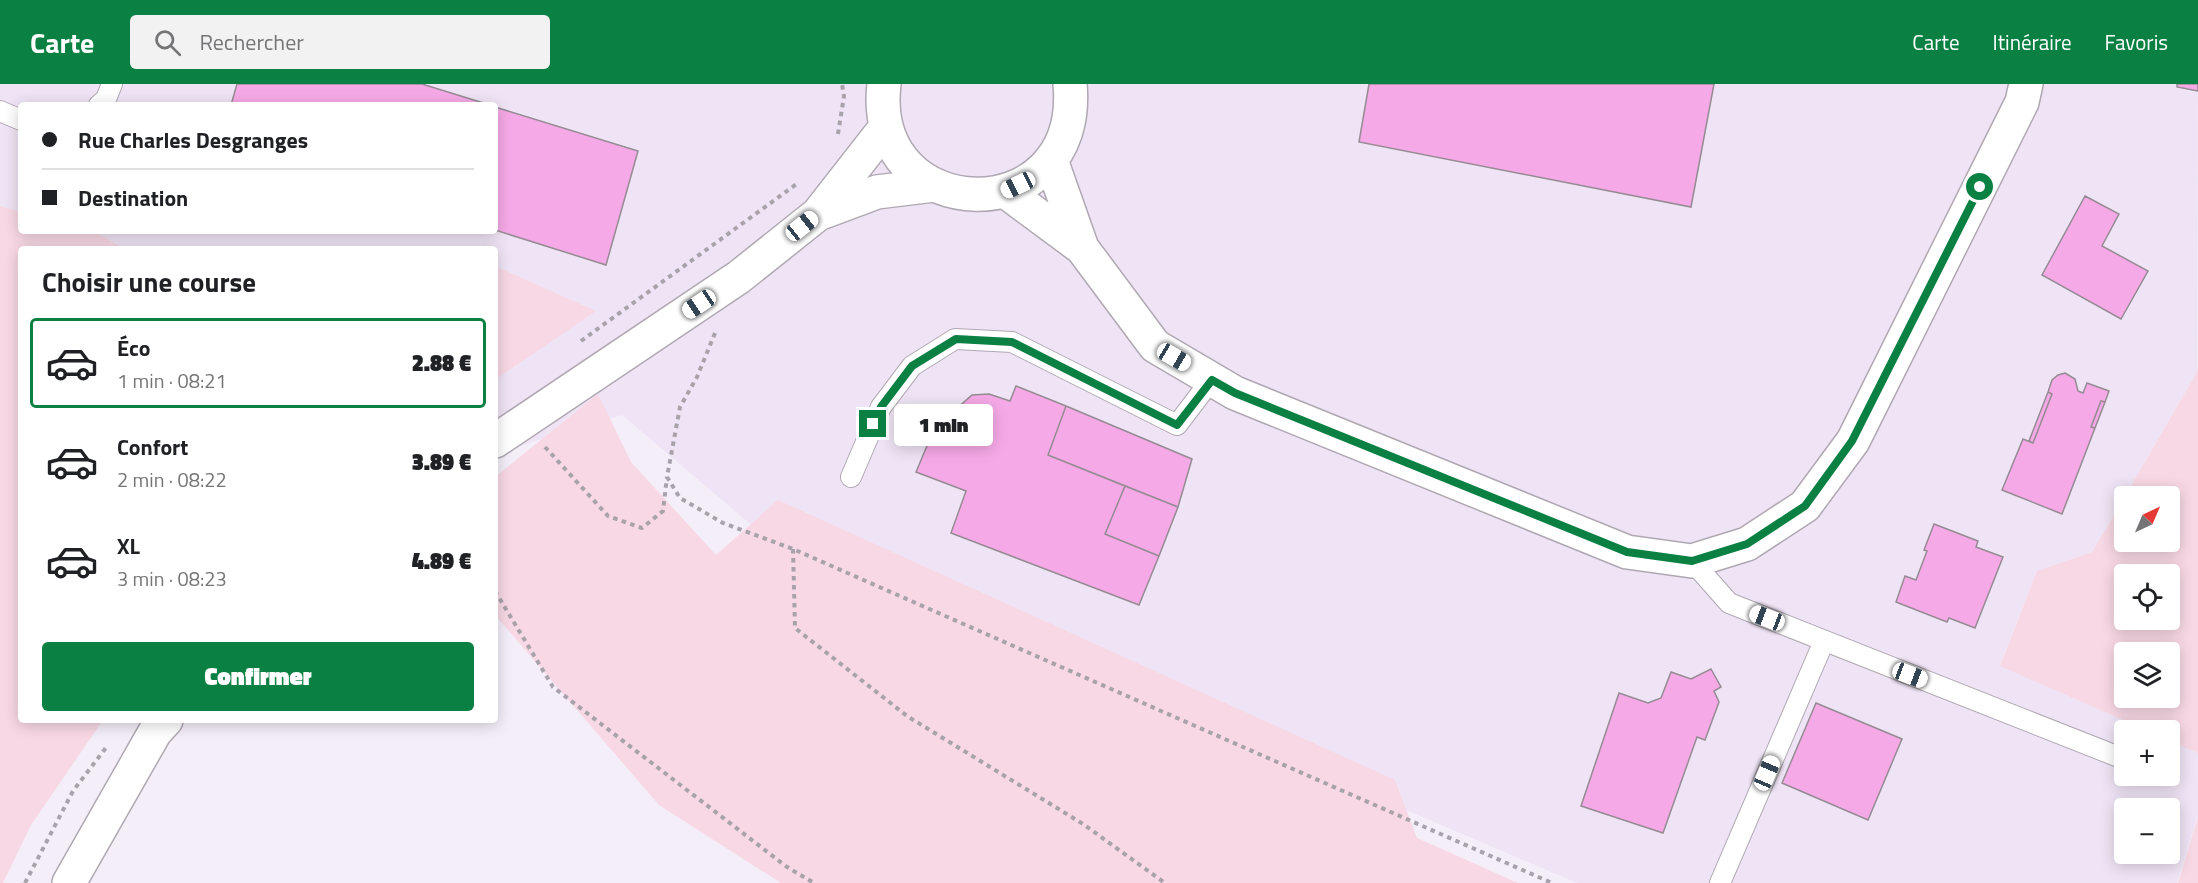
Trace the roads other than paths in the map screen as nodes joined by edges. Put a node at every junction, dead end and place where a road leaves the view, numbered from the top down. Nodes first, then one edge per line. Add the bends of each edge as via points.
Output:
1 (112, 84) edge
2 (884, 84) edge
3 (1070, 84) edge
4 (2026, 84) edge
5 (102, 102) edge
6 (0, 111) edge
7 (18, 119) edge
8 (886, 127) junction
9 (1051, 160) junction
10 (934, 185) junction
11 (1005, 191) junction
12 (818, 214) junction
13 (1083, 248) junction
14 (1212, 380) junction
15 (498, 439) edge
16 (851, 477) dead end
17 (1692, 561) junction
18 (1824, 641) junction
19 (163, 723) edge
20 (2114, 755) edge
21 (69, 883) edge
22 (1720, 883) edge

1 - 5 lane
2 - 8 street
3 - 9 street via 1072,106 1066,135
4 - 17 street via 2022,102 1852,441 1805,506 1747,544
6 - 7 lane
8 - 10 street via 896,151 913,171
8 - 12 street
9 - 11 street via 1031,179
9 - 13 street
10 - 11 street via 981,196
10 - 12 street via 877,192
11 - 13 street
12 - 15 street via 739,277
13 - 14 street via 1155,346
14 - 16 lane via 1177,425 1012,342 956,339 912,366 881,407
14 - 17 street via 1235,393 1627,552
17 - 18 lane via 1729,603
18 - 20 lane
18 - 22 lane
19 - 21 street

